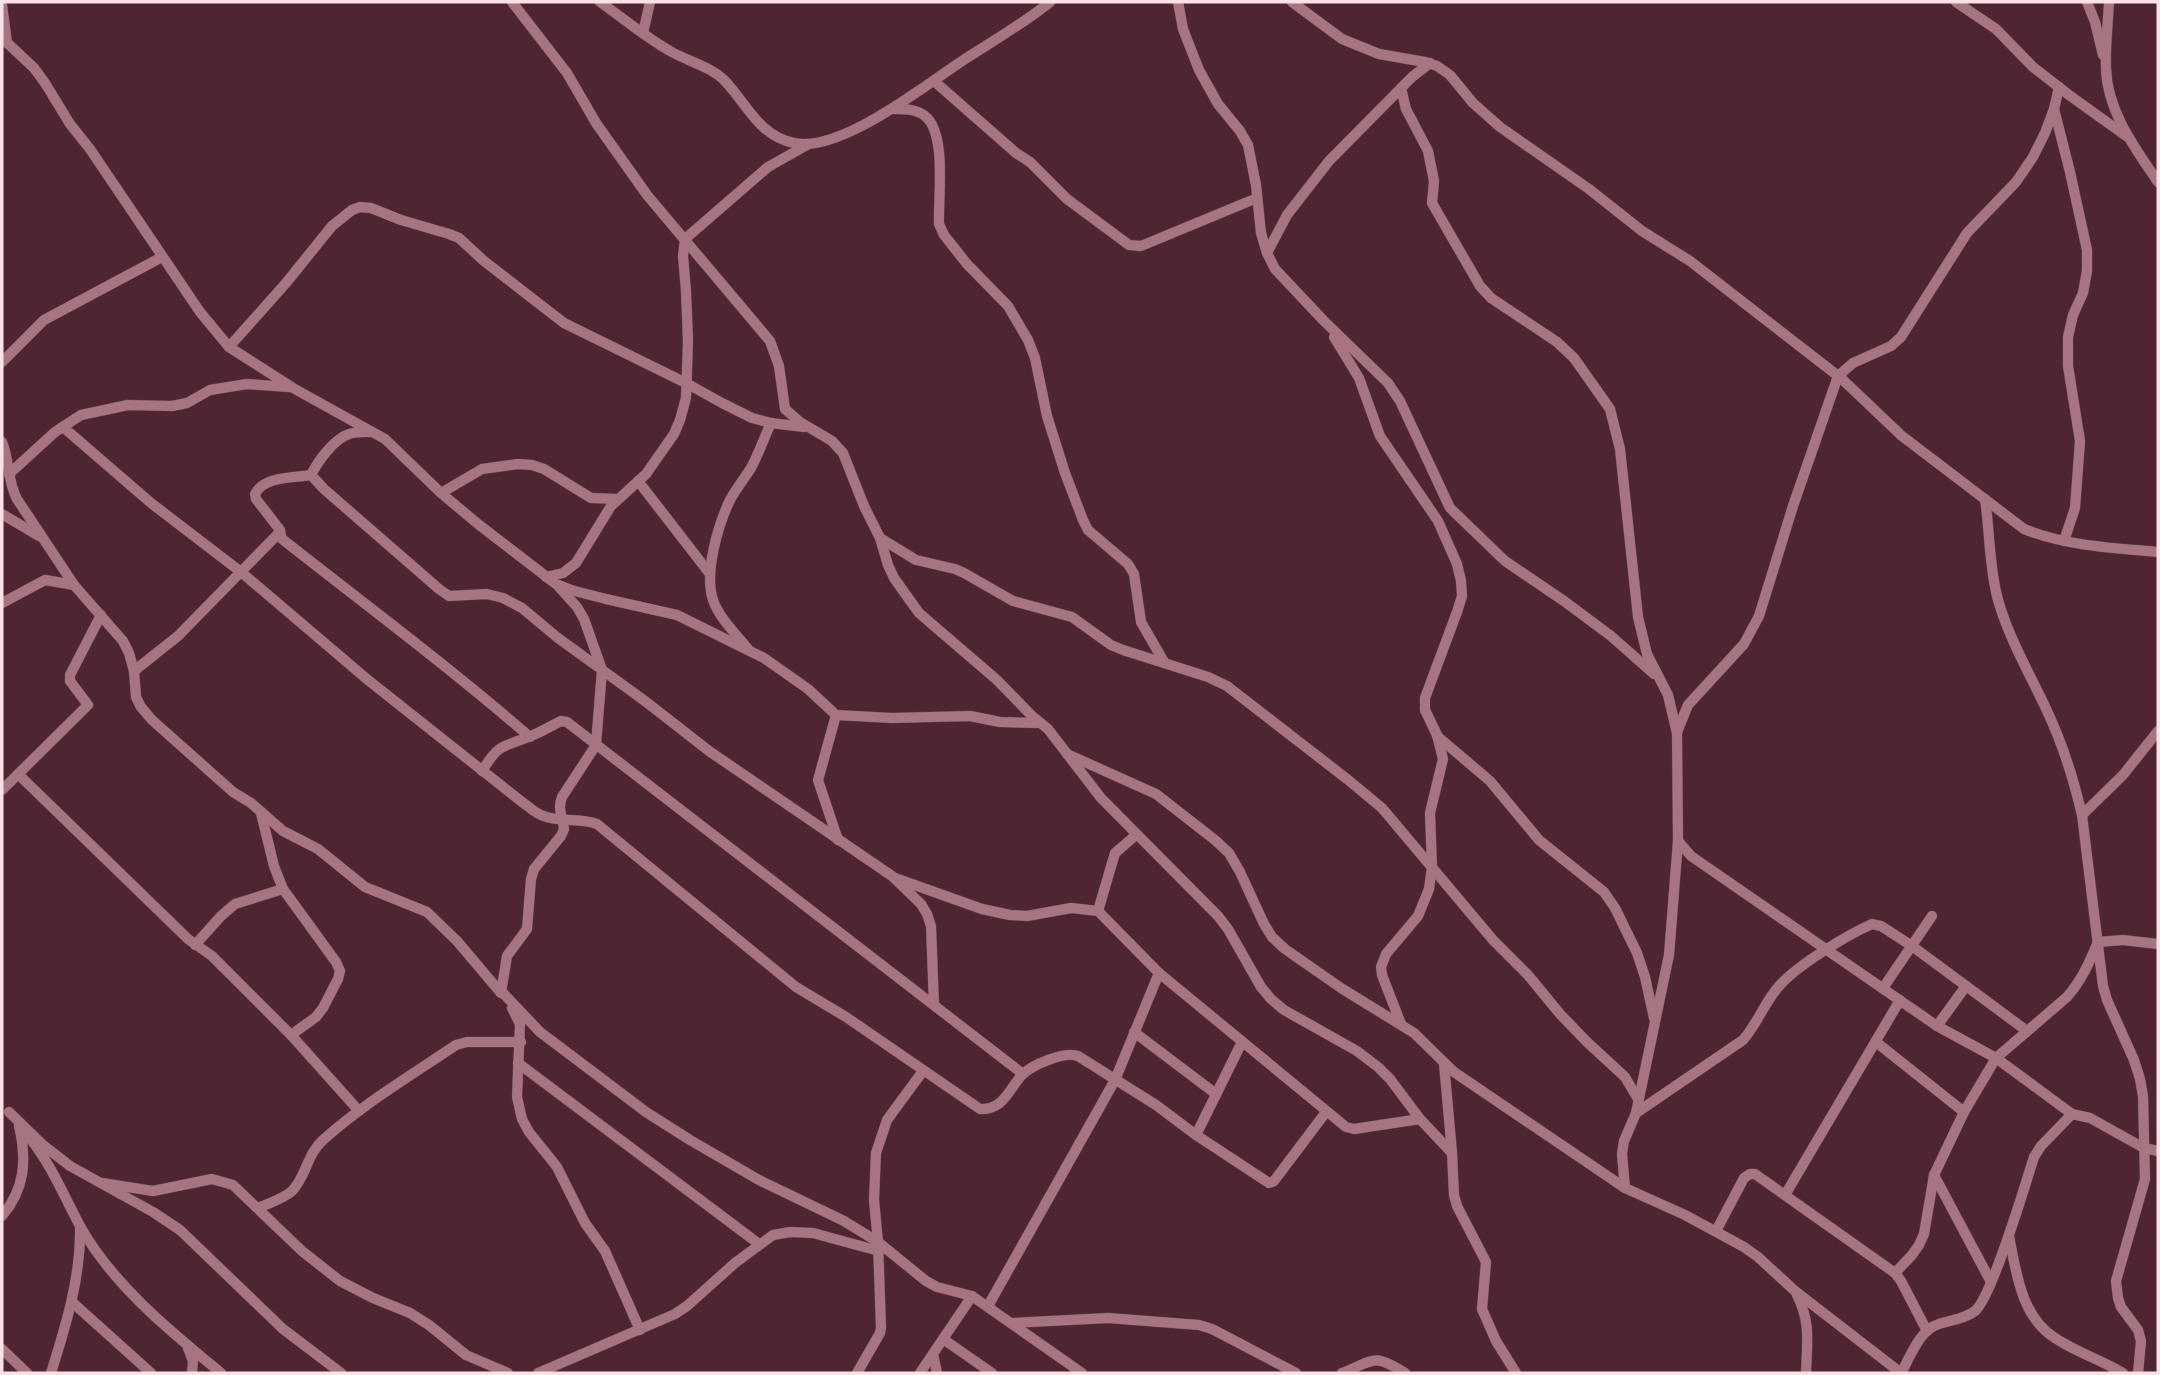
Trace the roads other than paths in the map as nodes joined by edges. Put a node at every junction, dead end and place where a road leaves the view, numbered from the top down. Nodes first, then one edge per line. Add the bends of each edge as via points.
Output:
1 (512, 2) edge
2 (600, 2) edge
3 (650, 2) edge
4 (1050, 2) edge
5 (1178, 2) edge
6 (1292, 2) edge
7 (1956, 2) edge
8 (2087, 2) edge
9 (2109, 2) edge
10 (2, 5) edge
11 (643, 33) junction
12 (4, 41) edge
13 (1430, 63) junction
14 (2106, 69) junction
15 (934, 80) junction
16 (2059, 87) junction
17 (1401, 88) junction
18 (894, 109) junction
19 (2054, 109) junction
20 (2129, 138) junction
21 (807, 145) junction
22 (2158, 182) edge
23 (1257, 198) junction
24 (685, 239) junction
25 (1267, 253) junction
26 (162, 257) junction
27 (1324, 321) junction
28 (229, 347) junction
29 (2, 362) edge
30 (1838, 376) junction
31 (686, 383) junction
32 (293, 388) junction
33 (771, 423) junction
34 (62, 426) junction
35 (810, 428) junction
36 (374, 432) junction
37 (2, 442) edge
38 (9, 474) junction
39 (311, 475) junction
40 (638, 481) junction
41 (441, 493) junction
42 (618, 499) junction
43 (1985, 499) junction
44 (2, 514) edge
45 (278, 535) junction
46 (43, 538) junction
47 (880, 538) junction
48 (2064, 541) junction
49 (2158, 552) edge
50 (241, 572) junction
51 (710, 574) junction
52 (546, 577) junction
53 (556, 584) junction
54 (74, 585) junction
55 (2, 603) edge
56 (101, 615) junction
57 (749, 650) junction
58 (1164, 662) junction
59 (603, 670) junction
60 (134, 671) junction
61 (1661, 679) junction
62 (836, 715) junction
63 (1039, 723) junction
64 (2158, 731) edge
65 (1677, 733) junction
66 (1437, 735) junction
67 (530, 737) junction
68 (596, 745) junction
69 (1066, 753) junction
70 (482, 771) junction
71 (18, 774) junction
72 (2, 790) edge
73 (261, 812) junction
74 (2082, 815) junction
75 (560, 818) junction
76 (1136, 835) junction
77 (838, 840) junction
78 (1678, 841) junction
79 (1432, 867) junction
80 (891, 876) junction
81 (284, 889) junction
82 (1098, 911) junction
83 (1932, 916) dead end
84 (2098, 942) junction
85 (2158, 944) edge
86 (195, 945) junction
87 (1912, 946) junction
88 (1828, 950) junction
89 (1159, 973) junction
90 (1966, 986) junction
91 (1883, 988) junction
92 (502, 993) junction
93 (1900, 1000) junction
94 (934, 1005) junction
95 (1655, 1022) junction
96 (1401, 1025) junction
97 (1937, 1026) junction
98 (2027, 1031) junction
99 (1134, 1032) junction
100 (291, 1034) junction
101 (521, 1042) junction
102 (1242, 1042) junction
103 (1876, 1042) junction
104 (1996, 1058) junction
105 (518, 1063) junction
106 (1444, 1063) junction
107 (923, 1071) junction
108 (1023, 1074) junction
109 (1115, 1080) junction
110 (1216, 1094) junction
111 (1638, 1099) junction
112 (6, 1109) edge
113 (359, 1111) junction
114 (1326, 1112) junction
115 (1964, 1112) junction
116 (1636, 1113) junction
117 (2072, 1114) junction
118 (1420, 1119) junction
119 (19, 1126) junction
120 (1196, 1135) junction
121 (2144, 1148) junction
122 (2158, 1151) edge
123 (1452, 1153) junction
124 (1934, 1175) junction
125 (102, 1183) junction
126 (1625, 1188) junction
127 (1785, 1195) junction
128 (258, 1208) junction
129 (2, 1216) edge
130 (80, 1226) junction
131 (1716, 1231) junction
132 (2008, 1233) junction
133 (760, 1244) junction
134 (878, 1247) junction
135 (1895, 1273) junction
136 (1991, 1282) junction
137 (1795, 1292) junction
138 (972, 1296) junction
139 (72, 1302) junction
140 (988, 1306) junction
141 (1013, 1323) junction
142 (640, 1330) junction
143 (1927, 1331) junction
144 (943, 1339) junction
145 (186, 1344) junction
146 (2, 1349) edge
147 (933, 1354) junction
148 (27, 1373) edge
149 (51, 1373) edge
150 (151, 1373) edge
151 (192, 1373) edge
152 (221, 1373) edge
153 (341, 1373) edge
154 (508, 1373) edge
155 (538, 1373) edge
156 (857, 1373) edge
157 (920, 1373) edge
158 (937, 1373) edge
159 (992, 1373) edge
160 (1082, 1373) edge
161 (1296, 1373) edge
162 (1342, 1373) edge
163 (1405, 1373) edge
164 (1516, 1373) edge
165 (1806, 1373) edge
166 (1901, 1373) edge
167 (2123, 1373) edge
168 (2138, 1373) edge

1 - 24 street via 567,73 648,195
2 - 11 street
3 - 11 street
4 - 15 street
5 - 23 street via 1199,70 1248,145
6 - 13 street via 1352,44
7 - 16 street via 2006,37
8 - 14 street
9 - 14 street
10 - 12 street
11 - 21 street via 716,74 762,127
12 - 26 street via 46,83
13 - 17 street
13 - 30 street via 1450,75 1472,103 1500,127 1690,261
14 - 20 street via 2112,99
15 - 18 street
15 - 23 street via 1067,199 1129,246 1141,246
16 - 19 street
16 - 20 street
17 - 25 street via 1307,188
17 - 61 street via 1406,109 1428,151 1434,181 1432,203 1475,278 1491,298 1574,358 1610,409 1620,449 1638,617 1647,654
18 - 21 street via 832,139
18 - 58 street via 915,111 934,127 939,224 967,264 1008,306 1028,340 1047,416 1083,520 1134,574 1141,622
19 - 30 street via 2016,181 1959,243 1901,337
19 - 48 street via 2087,250 2083,293 2068,337 2080,441 2075,508
20 - 22 street
21 - 24 street via 768,167
23 - 25 street
24 - 31 street
24 - 35 street via 770,341 785,409
25 - 27 street via 1283,278
26 - 28 street
26 - 29 street via 44,320
27 - 61 street via 1400,401 1450,508 1460,519 1505,561 1611,636
27 - 66 street via 1359,378 1380,436 1438,521 1457,565 1461,596 1425,698
28 - 31 street via 332,226 360,207 459,238 564,323
28 - 32 street
30 - 43 street via 1902,436
30 - 65 street via 1755,624 1744,644 1688,705
31 - 33 street
31 - 40 street via 674,434
32 - 34 street via 222,387 172,406 128,405 81,415
32 - 36 street
33 - 35 street
33 - 51 street via 725,511
34 - 38 street
34 - 50 street
35 - 47 street via 843,453
36 - 39 street via 341,438
36 - 41 street
37 - 38 street
38 - 46 street via 12,489
39 - 45 street via 258,488 256,499 280,530
39 - 59 street via 449,596 503,598
40 - 42 street
40 - 51 street
41 - 42 street via 482,469 518,464 544,470 591,498
41 - 52 street
42 - 52 street via 576,563 563,573
43 - 48 street via 2024,529
43 - 74 street via 1999,603 2050,716
44 - 46 street
45 - 50 street
45 - 67 street via 466,681
46 - 54 street
47 - 58 street via 916,560 955,569 1003,597 1073,617 1111,645
47 - 63 street via 894,578 919,613
48 - 49 street
50 - 60 street via 178,636
50 - 70 street
51 - 57 street via 713,600
52 - 53 street
53 - 57 street via 677,615
53 - 59 street via 584,619
54 - 55 street via 45,580
54 - 56 street
56 - 60 street via 123,641
56 - 71 street via 70,675 88,705
57 - 62 street via 808,689
58 - 79 street via 1227,686 1382,808
59 - 68 street
59 - 77 street
60 - 73 street via 136,697 152,720
61 - 65 street
62 - 63 street via 892,719 970,716
62 - 77 street via 818,780
63 - 69 street
64 - 74 street
65 - 78 street
66 - 79 street via 1443,759 1430,813
66 - 95 street via 1490,781 1539,840 1604,892 1637,953
67 - 68 street via 561,721
67 - 70 street via 498,749
68 - 75 street via 562,797
68 - 94 street
69 - 76 street
69 - 96 street via 1137,784 1177,808 1229,853 1272,937 1340,988
70 - 75 street via 540,815
71 - 72 street
71 - 86 street
73 - 81 street
73 - 92 street via 365,887 427,912
74 - 84 street
75 - 92 street via 561,836 534,869 527,929 507,956
75 - 107 street via 597,824 796,987
76 - 82 street via 1115,853
76 - 118 street via 1218,916 1271,999 1378,1067
77 - 80 street
78 - 88 street via 1691,856
78 - 95 street via 1670,955
79 - 96 street via 1425,903 1381,967
79 - 111 street via 1576,1031 1625,1077
80 - 82 street via 1010,915 1059,908
80 - 94 street via 927,914
81 - 86 street via 235,904
81 - 100 street via 340,971 316,1017
82 - 89 street
83 - 87 street
84 - 85 street
84 - 98 street via 2084,976
84 - 121 street via 2107,1000 2140,1079
86 - 100 street
87 - 88 street via 1872,925
87 - 90 street
87 - 91 street
88 - 91 street
88 - 116 street via 1780,985 1743,1040
89 - 99 street
89 - 102 street
90 - 97 street
90 - 98 street
91 - 93 street
92 - 101 street via 520,1024
92 - 134 street via 540,1032 646,1112 759,1180 830,1213
93 - 97 street
93 - 103 street
94 - 108 street
95 - 111 street
96 - 106 street
97 - 104 street
98 - 104 street
99 - 109 street
99 - 110 street
100 - 113 street
101 - 105 street
101 - 113 street via 461,1043
102 - 110 street
102 - 114 street
103 - 115 street
103 - 127 street
104 - 115 street
104 - 117 street
105 - 133 street
105 - 142 street via 522,1119 557,1167 605,1251
106 - 123 street
106 - 126 street
107 - 108 street via 979,1109 996,1107
107 - 134 street via 887,1120 876,1153
108 - 109 street via 1070,1053
109 - 120 street
109 - 140 street
110 - 120 street
111 - 116 street
112 - 119 street
112 - 125 street via 57,1156
113 - 128 street via 320,1142 292,1191
114 - 118 street via 1354,1129
114 - 120 street via 1269,1183
115 - 124 street
116 - 126 street via 1622,1154
117 - 121 street via 2090,1118
117 - 132 street via 2034,1157
118 - 123 street
119 - 129 street via 23,1170 14,1202
119 - 130 street via 56,1178
121 - 122 street
121 - 168 street via 2144,1187 2116,1281 2121,1307 2141,1341
123 - 164 street via 1457,1206 1486,1262 1482,1309
124 - 135 street via 1924,1234
124 - 136 street
125 - 128 street via 153,1191 212,1179 240,1190
125 - 153 street via 180,1230 283,1329
126 - 131 street
127 - 131 street via 1750,1174
127 - 135 street
128 - 154 street via 340,1281 410,1313 466,1355
130 - 139 street
130 - 145 street via 120,1280
131 - 137 street via 1758,1257
132 - 136 street
132 - 167 street via 2019,1286 2043,1328
133 - 134 street via 773,1235 790,1232
133 - 142 street via 687,1306
134 - 138 street via 937,1287
134 - 156 street via 881,1328
135 - 143 street
136 - 143 street via 1974,1312
137 - 165 street via 1805,1312
137 - 166 street
138 - 140 street
138 - 144 street
139 - 149 street
139 - 150 street
140 - 141 street
141 - 160 street
141 - 161 street via 1108,1318 1199,1325
142 - 155 street
143 - 166 street
144 - 147 street
144 - 159 street
145 - 151 street
145 - 152 street
146 - 148 street
147 - 157 street
147 - 158 street
162 - 163 street via 1376,1359

